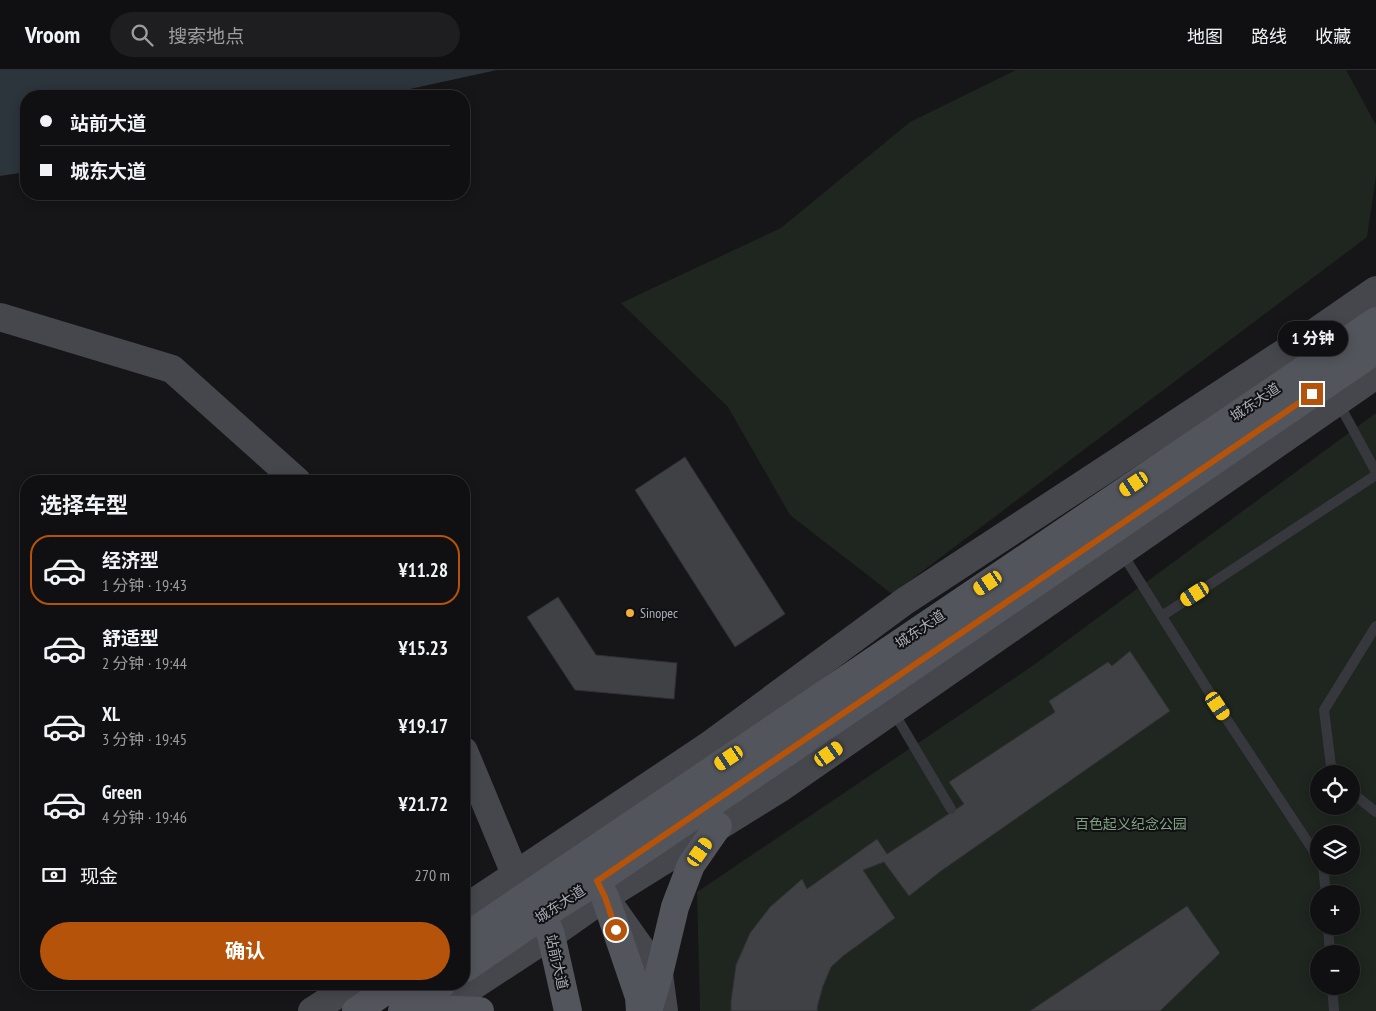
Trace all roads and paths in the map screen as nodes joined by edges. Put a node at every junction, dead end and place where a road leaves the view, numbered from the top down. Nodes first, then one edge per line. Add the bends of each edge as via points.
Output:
1 (1376, 290) edge
2 (0, 318) edge
3 (1376, 321) edge
4 (1376, 350) edge
5 (1376, 375) edge
6 (1333, 392) junction
7 (1376, 473) edge
8 (289, 475) edge
9 (1122, 551) junction
10 (1162, 616) junction
11 (1376, 626) edge
12 (892, 710) junction
13 (470, 764) edge
14 (1331, 765) edge
15 (1360, 799) edge
16 (951, 809) dead end
17 (1376, 812) edge
18 (718, 826) junction
19 (1310, 845) edge
20 (601, 889) junction
21 (534, 904) junction
22 (470, 909) edge
23 (470, 935) edge
24 (470, 963) edge
25 (470, 969) edge
26 (659, 974) junction
27 (345, 990) edge
28 (387, 990) edge
29 (449, 990) edge
30 (1333, 995) edge
31 (438, 1001) edge
32 (312, 1011) edge
33 (356, 1011) edge
34 (402, 1011) edge
35 (480, 1011) edge
36 (568, 1011) edge
37 (640, 1011) edge
38 (648, 1011) edge
39 (664, 1011) edge
40 (1334, 1011) edge

1 - 21 street via 905,600 708,746
2 - 8 street via 172,369
3 - 21 main road, 城东大道
4 - 6 main road, 城东大道
5 - 6 street
6 - 7 lane
6 - 9 street
6 - 20 main road, 城东大道
7 - 10 lane
9 - 10 lane
9 - 12 street
10 - 19 lane
11 - 14 lane via 1324,710
12 - 16 lane
12 - 18 street
13 - 21 street
15 - 17 lane
18 - 20 street
18 - 26 main road via 691,865 675,907
20 - 21 main road, 城东大道
20 - 26 street
20 - 37 main road
21 - 22 street
21 - 23 main road, 城东大道
21 - 24 main road, 城东大道
21 - 25 street
21 - 36 main road, 站前大道
26 - 38 main road
26 - 39 street
27 - 32 street
28 - 33 main road
29 - 31 street
30 - 40 lane
31 - 34 main road
31 - 35 main road

